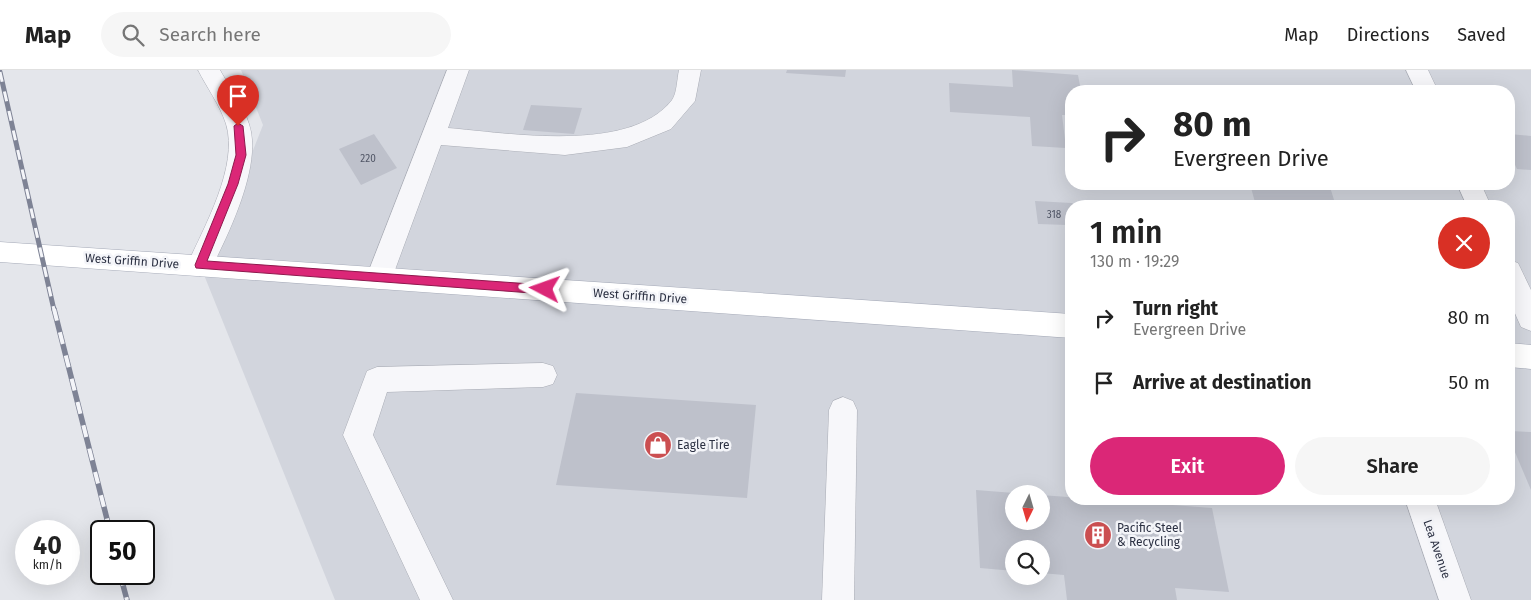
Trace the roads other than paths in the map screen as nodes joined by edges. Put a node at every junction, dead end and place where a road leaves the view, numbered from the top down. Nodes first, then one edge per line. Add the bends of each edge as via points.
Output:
1 (209, 70) edge
2 (458, 70) edge
3 (690, 70) edge
4 (1418, 70) edge
5 (1424, 85) edge
6 (433, 136) junction
7 (0, 252) edge
8 (200, 265) junction
9 (378, 278) junction
10 (1515, 284) edge
11 (1531, 319) edge
12 (1065, 326) edge
13 (1515, 356) edge
14 (1531, 357) edge
15 (543, 375) dead end
16 (844, 410) dead end
17 (1422, 505) edge
18 (437, 600) edge
19 (838, 600) edge
20 (1455, 600) edge

1 - 8 street via 238,126 241,155 233,184
2 - 6 street
3 - 6 street via 684,101 663,123 627,138 565,146
4 - 5 street
6 - 9 street
7 - 8 main road, West Griffin Drive
8 - 9 main road, West Griffin Drive
9 - 12 main road, West Griffin Drive
10 - 11 street
13 - 14 main road
15 - 18 street via 377,380 358,435
16 - 19 street
17 - 20 street, Lea Avenue

